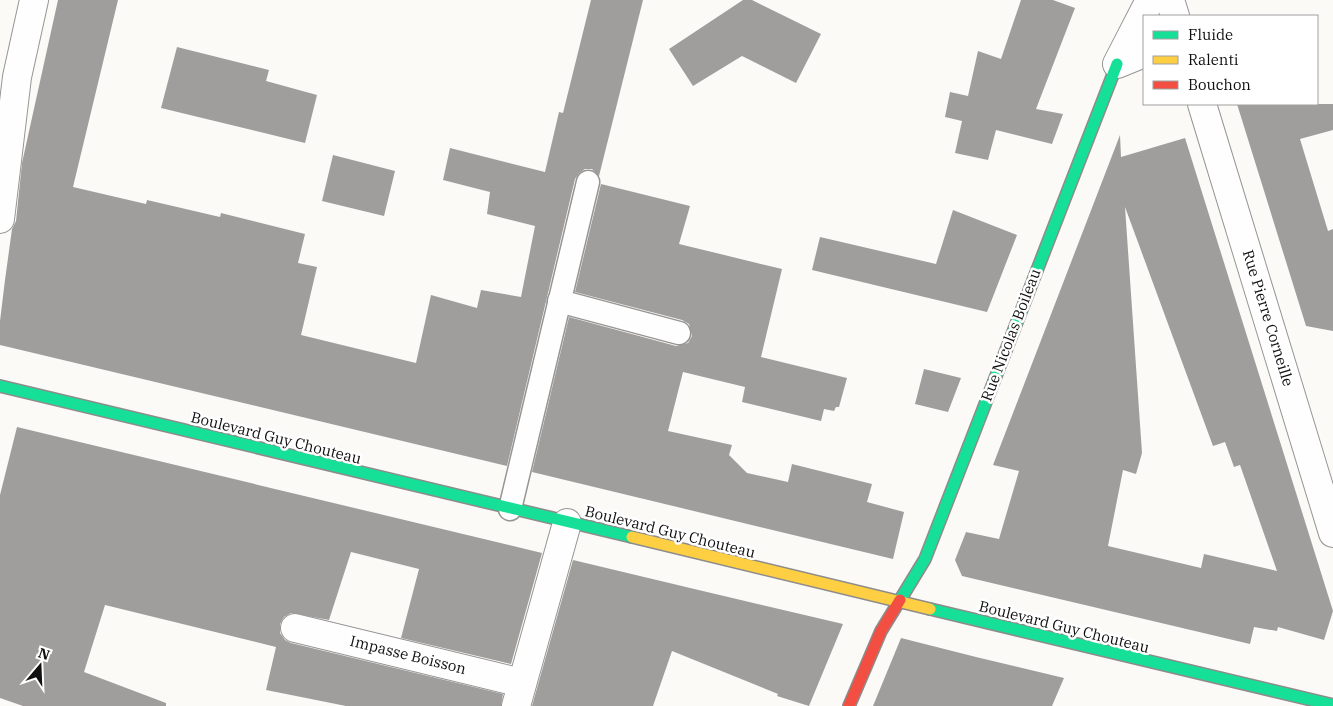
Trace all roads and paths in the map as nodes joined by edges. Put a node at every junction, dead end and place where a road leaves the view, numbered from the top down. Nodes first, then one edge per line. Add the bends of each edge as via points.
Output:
1 (34, 0) edge
2 (1150, 0) edge
3 (1170, 0) edge
4 (1175, 15) edge
5 (1143, 53) edge
6 (1117, 64) junction
7 (1202, 105) edge
8 (588, 182) dead end
9 (0, 218) edge
10 (559, 301) junction
11 (679, 333) dead end
12 (0, 386) edge
13 (510, 509) junction
14 (567, 523) junction
15 (1333, 533) edge
16 (898, 602) junction
17 (294, 628) dead end
18 (519, 694) edge
19 (1333, 705) edge
20 (850, 706) edge

1 - 9 street via 17,77
2 - 6 street, Rue Nicolas Boileau
3 - 4 street
5 - 6 street
6 - 16 main road, Rue Nicolas Boileau via 925,559
7 - 15 street, Rue Pierre Corneille
8 - 10 lane
10 - 11 lane
10 - 13 lane
12 - 13 main road, Boulevard Guy Chouteau
13 - 14 main road, Boulevard Guy Chouteau
14 - 16 main road, Boulevard Guy Chouteau
14 - 18 street, Impasse Boisson
16 - 19 main road, Boulevard Guy Chouteau
16 - 20 main road, Rue Nicolas Boileau via 881,632
17 - 18 street, Impasse Boisson

